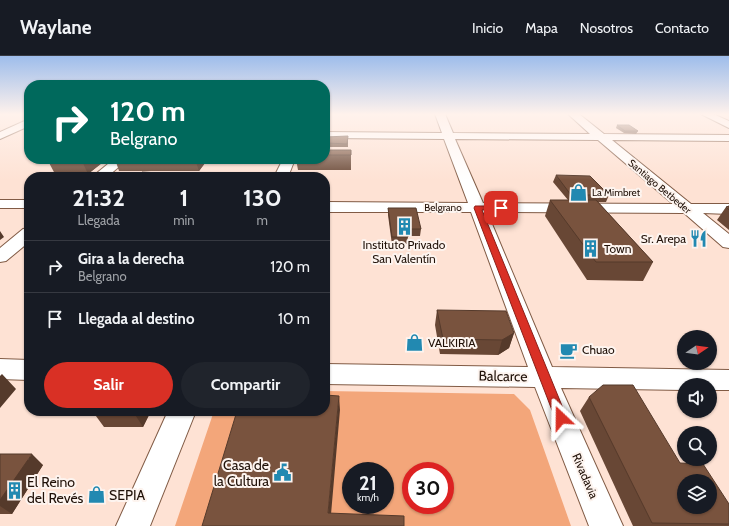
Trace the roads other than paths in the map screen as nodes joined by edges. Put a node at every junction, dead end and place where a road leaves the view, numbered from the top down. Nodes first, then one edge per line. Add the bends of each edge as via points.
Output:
1 (442, 136) edge
2 (450, 136) junction
3 (600, 137) junction
4 (729, 138) edge
5 (116, 164) edge
6 (105, 172) edge
7 (0, 204) edge
8 (24, 204) edge
9 (330, 206) edge
10 (478, 208) junction
11 (688, 209) junction
12 (729, 210) edge
13 (24, 237) edge
14 (729, 243) edge
15 (0, 257) edge
16 (0, 369) edge
17 (24, 370) edge
18 (330, 374) edge
19 (544, 377) junction
20 (729, 380) edge
21 (180, 416) edge
22 (132, 526) edge
23 (606, 526) edge

1 - 2 street
2 - 3 street
2 - 10 street, Rivadavia
3 - 4 street
3 - 11 street, Santiago Betbeder
5 - 6 street
7 - 8 street
9 - 10 street, Belgrano
10 - 11 street, Belgrano
10 - 19 street, Rivadavia
11 - 12 street, Belgrano
11 - 14 street, Santiago Betbeder
13 - 15 street
16 - 17 street
18 - 19 street, Balcarce
19 - 20 street, Balcarce
19 - 23 street, Rivadavia
21 - 22 street

